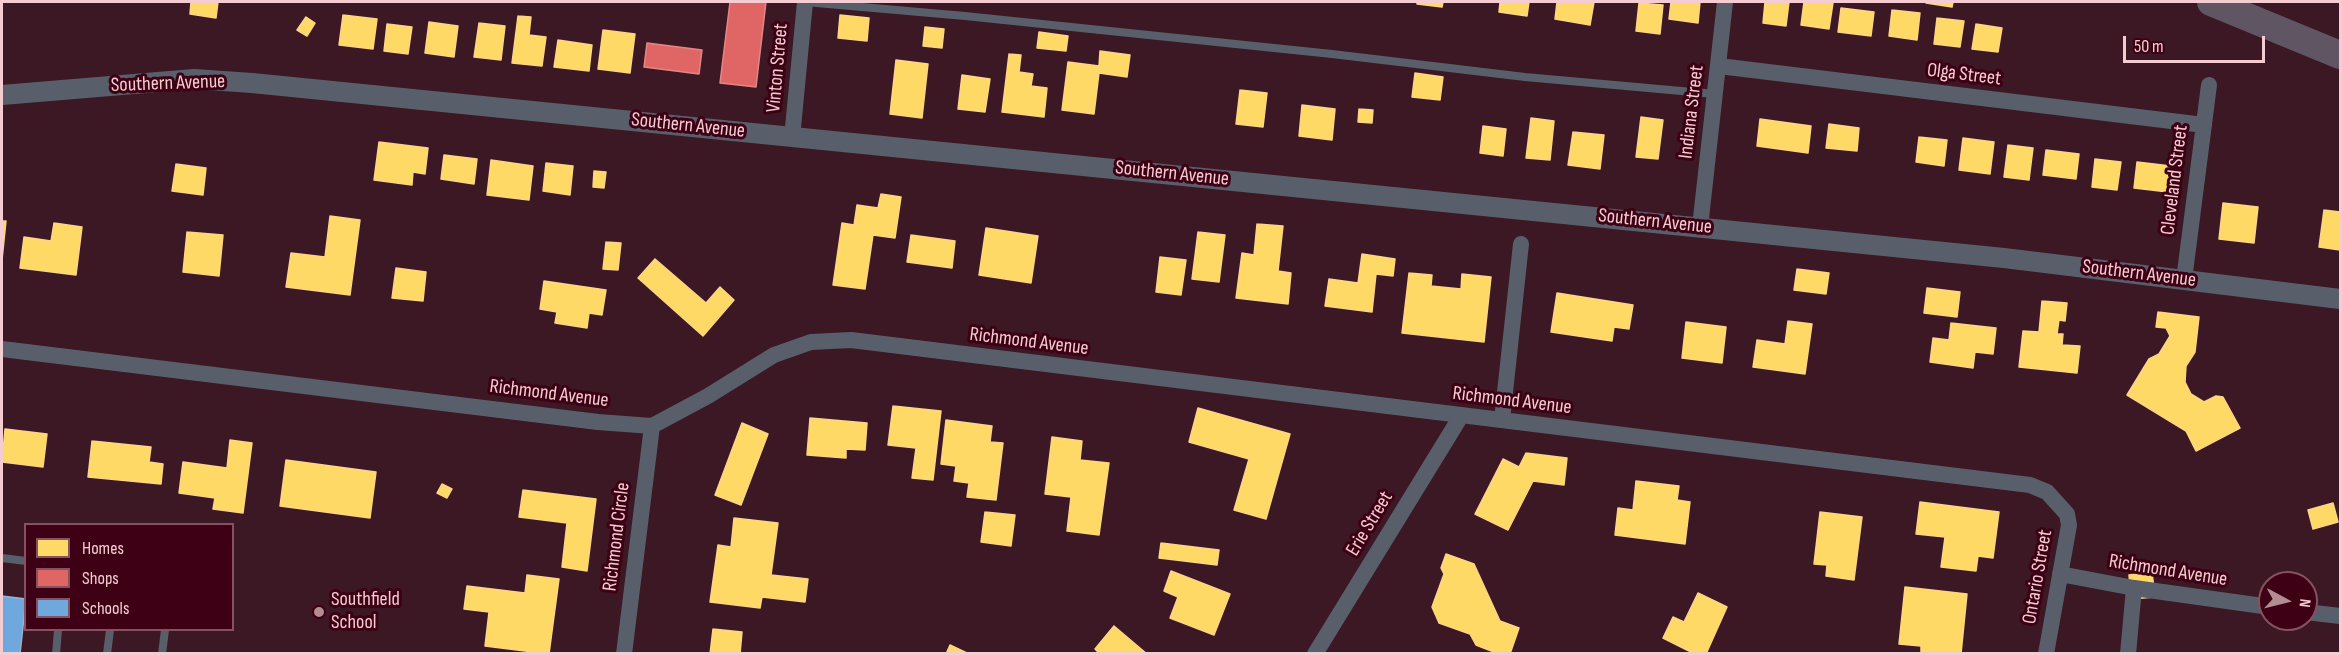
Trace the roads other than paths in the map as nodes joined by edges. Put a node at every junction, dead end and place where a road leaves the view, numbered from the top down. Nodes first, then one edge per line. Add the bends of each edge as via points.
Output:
1 (805, 2) edge
2 (1725, 2) edge
3 (2211, 2) edge
4 (2340, 55) edge
5 (1719, 66) junction
6 (2209, 85) dead end
7 (1716, 94) junction
8 (2, 95) edge
9 (2204, 125) junction
10 (792, 138) junction
11 (1700, 227) junction
12 (1521, 244) dead end
13 (2184, 280) junction
14 (2340, 299) edge
15 (2, 349) edge
16 (1461, 416) junction
17 (1502, 420) junction
18 (652, 426) junction
19 (2063, 509) joint
20 (2, 558) edge
21 (24, 561) edge
22 (2060, 574) junction
23 (2134, 588) junction
24 (2258, 605) edge
25 (2318, 613) edge
26 (2340, 616) edge
27 (58, 631) edge
28 (110, 631) edge
29 (165, 631) edge
30 (56, 654) edge
31 (106, 654) edge
32 (162, 654) edge
33 (624, 654) edge
34 (1315, 654) edge
35 (2046, 654) edge
36 (2128, 654) edge

1 - 7 lane
1 - 10 street, Vinton Street
2 - 5 street, Indiana Street
3 - 4 highway
5 - 7 street, Indiana Street
5 - 9 street, Olga Street
6 - 9 street, Cleveland Street
7 - 11 street, Indiana Street
8 - 10 street, Southern Avenue via 206,80
9 - 13 street, Cleveland Street
10 - 11 street, Southern Avenue
11 - 13 street, Southern Avenue
12 - 17 street
13 - 14 street, Southern Avenue
15 - 18 street, Richmond Avenue
16 - 17 street, Richmond Avenue
16 - 18 street, Richmond Avenue via 827,340 774,355
16 - 34 street, Erie Street
17 - 19 street, Richmond Avenue via 2030,485 2047,492
18 - 33 street, Richmond Circle
19 - 22 street, Ontario Street via 2069,525
20 - 21 lane
22 - 23 street, Richmond Avenue
22 - 35 street, Ontario Street
23 - 24 street, Richmond Avenue
23 - 36 street
25 - 26 street
27 - 30 lane
28 - 31 lane
29 - 32 lane

